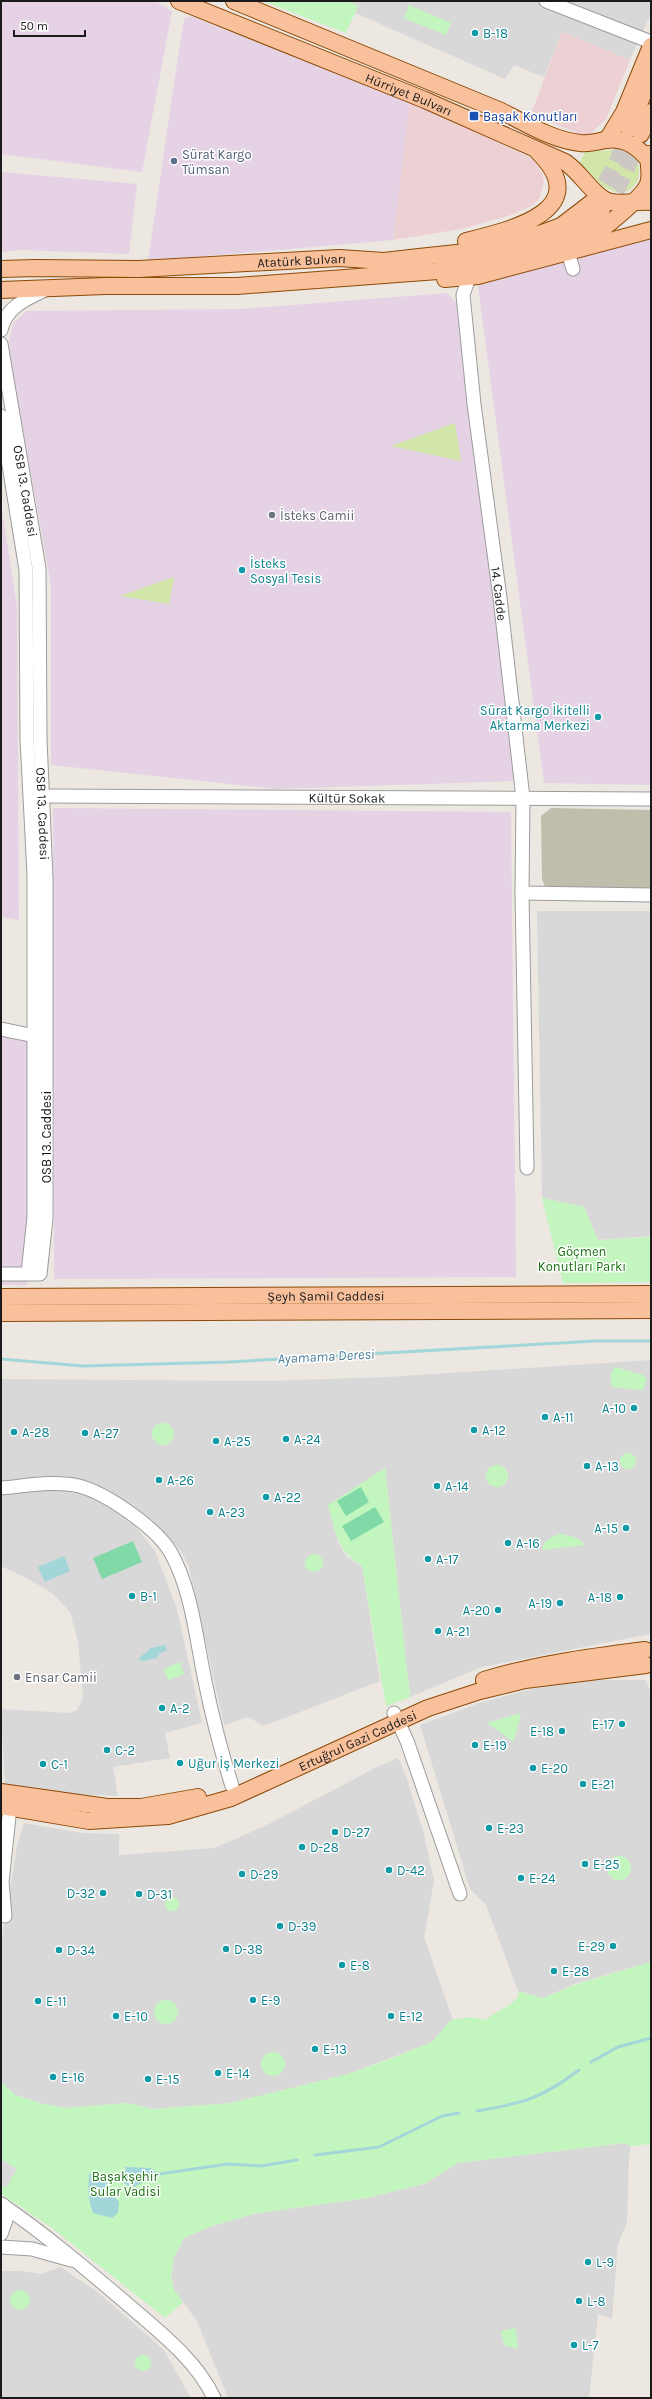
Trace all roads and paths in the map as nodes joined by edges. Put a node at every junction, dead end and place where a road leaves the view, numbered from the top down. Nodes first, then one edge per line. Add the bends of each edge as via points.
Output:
1 (179, 1) edge
2 (234, 1) edge
3 (546, 1) edge
4 (651, 42) edge
5 (651, 46) edge
6 (651, 75) edge
7 (651, 112) edge
8 (607, 140) junction
9 (534, 149) junction
10 (650, 157) edge
11 (633, 201) junction
12 (651, 202) edge
13 (651, 230) edge
14 (568, 252) junction
15 (384, 261) junction
16 (573, 269) dead end
17 (1, 270) edge
18 (405, 275) junction
19 (469, 277) junction
20 (453, 279) junction
21 (51, 287) junction
22 (1, 290) edge
23 (464, 295) junction
24 (1, 330) edge
25 (1, 344) edge
26 (1, 416) edge
27 (33, 594) junction
28 (34, 611) junction
29 (43, 796) junction
30 (522, 798) junction
31 (651, 799) edge
32 (522, 893) junction
33 (651, 895) edge
34 (1, 1029) edge
35 (33, 1034) junction
36 (46, 1039) junction
37 (527, 1168) dead end
38 (28, 1273) junction
39 (1, 1274) edge
40 (651, 1294) edge
41 (1, 1297) edge
42 (651, 1310) edge
43 (1, 1313) edge
44 (1, 1488) edge
45 (648, 1657) edge
46 (396, 1717) junction
47 (232, 1786) junction
48 (1, 1792) edge
49 (4, 1803) edge
50 (2, 1883) edge
51 (460, 1894) dead end
52 (5, 1916) dead end
53 (2, 2204) edge
54 (1, 2234) edge
55 (1, 2247) edge
56 (82, 2264) junction
57 (214, 2398) edge

1 - 9 main road, Hürriyet Bulvarı via 425,100
2 - 8 main road, Hürriyet Bulvarı via 430,84 501,111 534,128 580,144
3 - 4 street
5 - 8 main road via 624,112
6 - 7 main road via 635,131
8 - 10 main road, Hürriyet Bulvarı via 625,141
9 - 11 main road, Hürriyet Bulvarı via 573,167 606,200
9 - 15 main road via 556,174 558,186 553,204 538,217 481,237
10 - 11 main road via 651,168 647,186
11 - 12 main road, Hürriyet Bulvarı
11 - 14 main road via 597,234
13 - 14 main road
14 - 16 street
14 - 19 main road
15 - 17 main road, Atatürk Bulvarı via 339,258 139,269
15 - 18 main road, Atatürk Bulvarı via 466,252 542,233 597,207 585,226 565,239 464,267
18 - 20 main road
18 - 21 main road via 237,286
19 - 20 main road
19 - 23 street
20 - 23 street
21 - 22 main road
21 - 24 street via 15,306 7,315
23 - 30 street, 14. Cadde via 474,404 500,598
25 - 27 street, OSB 13. Caddesi via 39,568
26 - 27 street via 26,570
27 - 28 street
28 - 29 street, OSB 13. Caddesi
28 - 35 street, OSB 13. Caddesi via 27,739 34,874
29 - 30 street, Kültür Sokak
29 - 36 street, OSB 13. Caddesi
30 - 31 street, Kültür Sokak
30 - 32 street, 14. Cadde
32 - 33 street
32 - 37 street, 14. Cadde
34 - 35 street
35 - 36 street
35 - 38 street, OSB 13. Caddesi via 34,1217
36 - 38 street, OSB 13. Caddesi via 46,1218 40,1274
38 - 39 street, OSB 13. Caddesi
40 - 41 main road, Şeyh Şamil Caddesi
42 - 43 main road, Şeyh Şamil Caddesi
44 - 47 street via 50,1483 78,1486 97,1492 128,1511 170,1551 182,1577 214,1725
45 - 46 main road, Ertuğrul Gazi Caddesi via 525,1680
46 - 47 main road, Ertuğrul Gazi Caddesi
46 - 49 main road, Ertuğrul Gazi Caddesi via 231,1798 168,1816 89,1820 38,1814
46 - 51 street
47 - 48 main road, Ertuğrul Gazi Caddesi via 183,1801 141,1807 107,1807
49 - 50 street
50 - 52 street
53 - 54 street via 6,2220
53 - 56 street
55 - 56 street via 32,2249
56 - 57 street via 175,2347 196,2369

